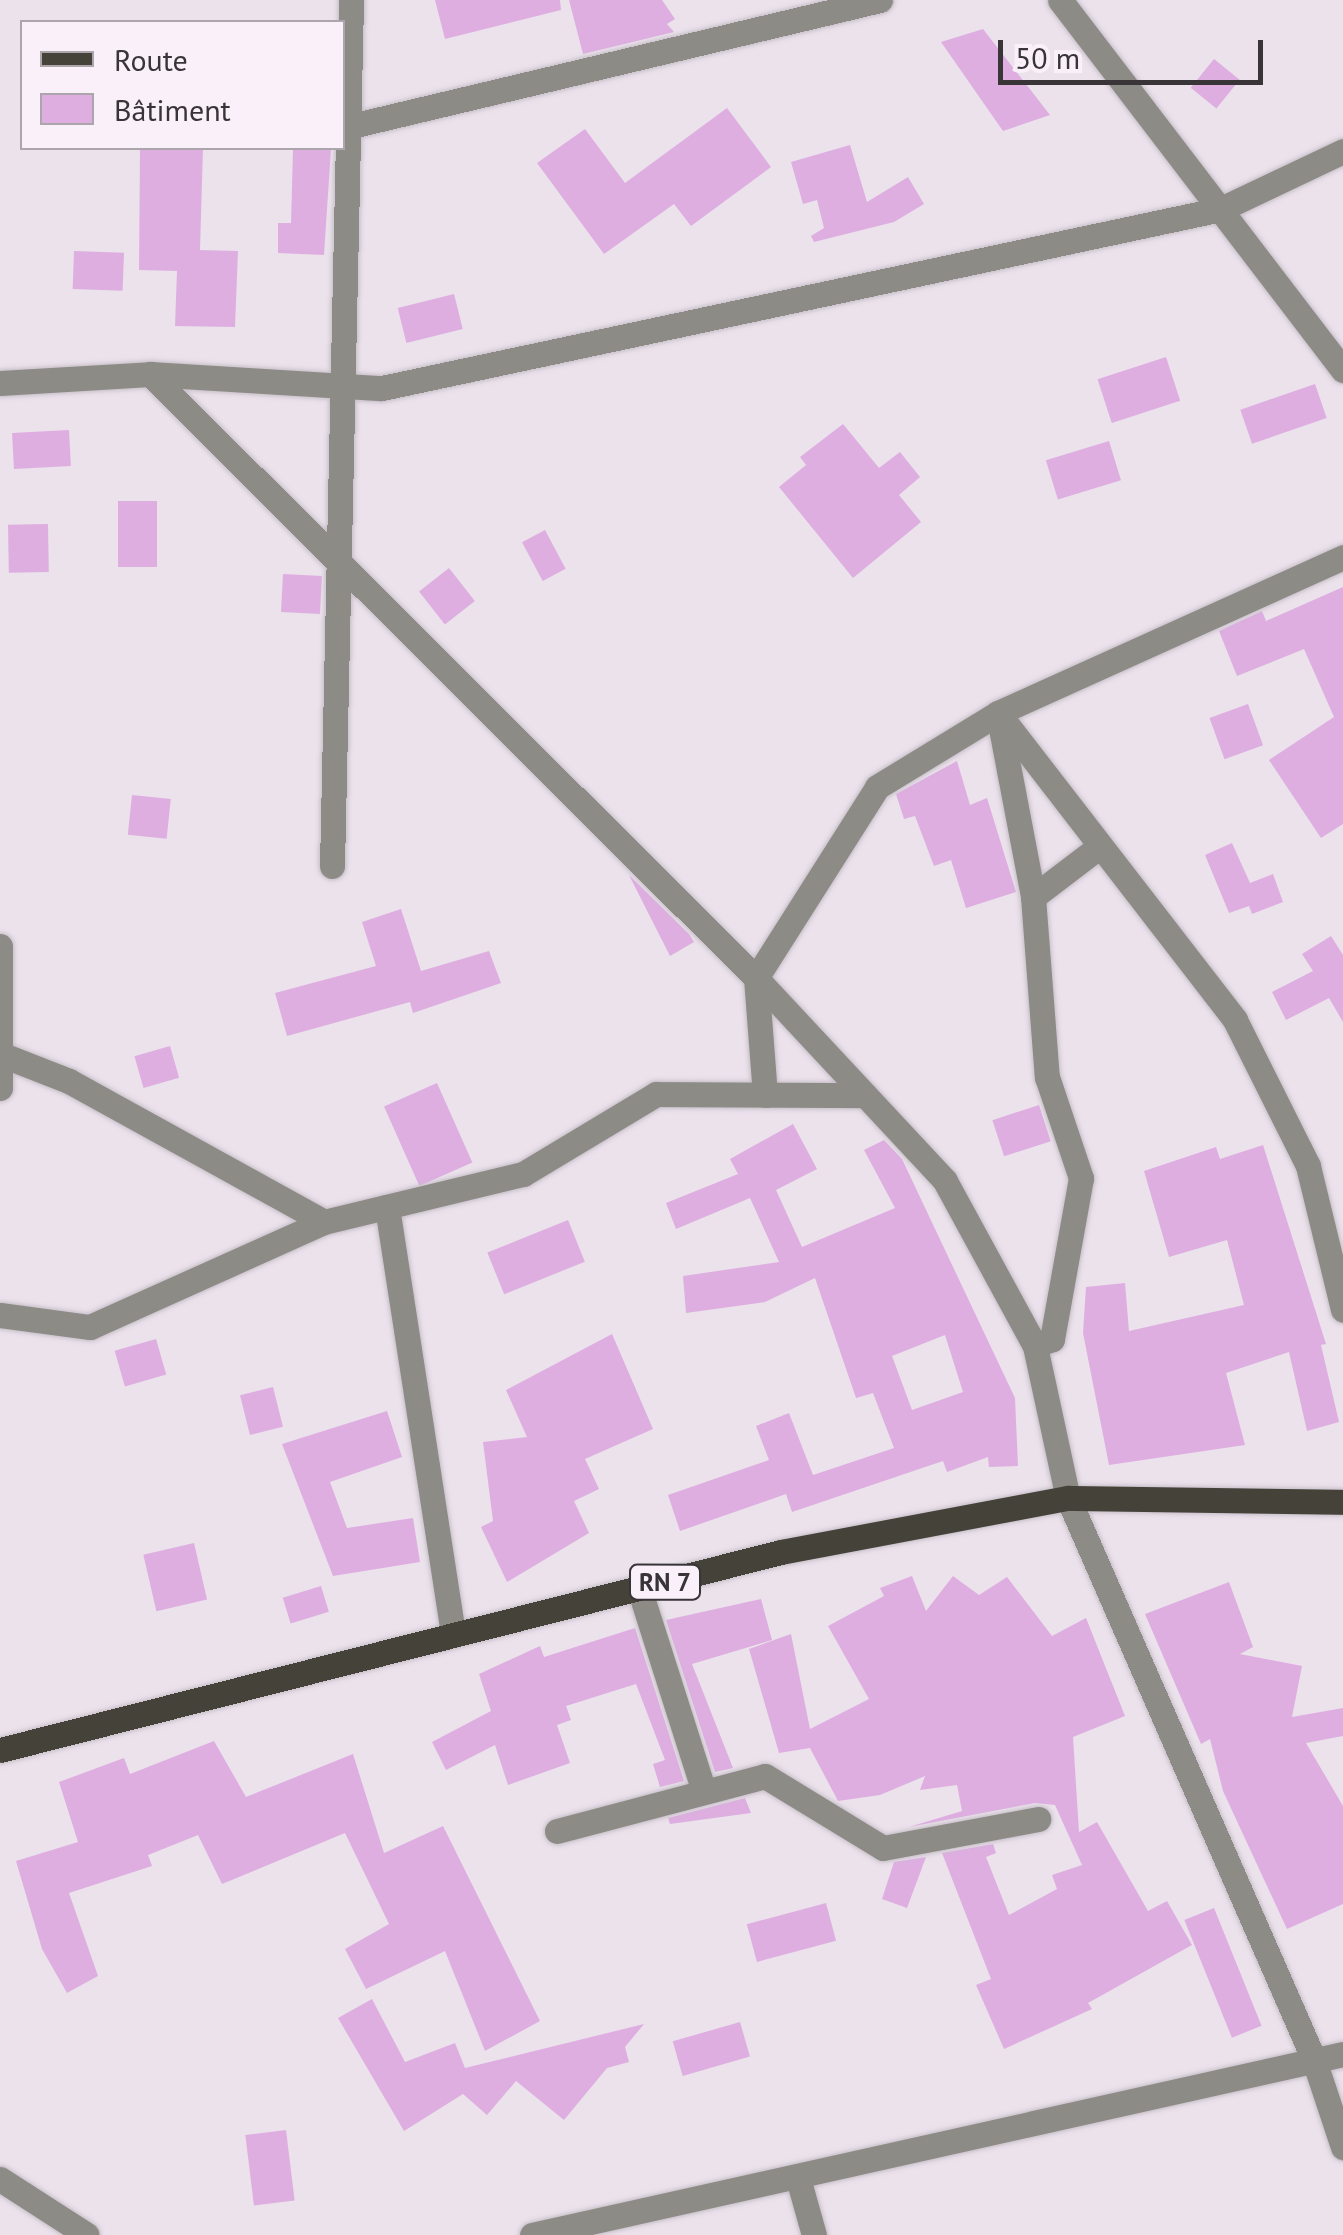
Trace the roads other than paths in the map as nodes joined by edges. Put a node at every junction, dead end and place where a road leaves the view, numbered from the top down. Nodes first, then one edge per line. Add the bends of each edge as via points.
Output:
1 (350, 0) edge
2 (880, 0) edge
3 (1060, 0) edge
4 (347, 127) junction
5 (1343, 151) edge
6 (1221, 209) junction
7 (1343, 370) edge
8 (150, 374) junction
9 (0, 383) edge
10 (342, 386) junction
11 (338, 558) junction
12 (1343, 558) edge
13 (998, 714) junction
14 (1100, 846) junction
15 (332, 866) dead end
16 (1033, 897) junction
17 (0, 946) edge
18 (756, 978) junction
19 (2, 1056) edge
20 (0, 1088) edge
21 (765, 1095) junction
22 (865, 1095) junction
23 (387, 1207) junction
24 (324, 1222) junction
25 (1343, 1310) edge
26 (0, 1315) edge
27 (1036, 1346) junction
28 (1068, 1498) junction
29 (1343, 1502) edge
30 (638, 1588) junction
31 (453, 1635) junction
32 (0, 1750) edge
33 (703, 1788) junction
34 (1038, 1819) dead end
35 (557, 1831) dead end
36 (1343, 2054) edge
37 (1314, 2060) junction
38 (1343, 2146) edge
39 (798, 2178) junction
40 (0, 2180) edge
41 (87, 2235) edge
42 (532, 2235) edge
43 (814, 2235) edge

1 - 4 street
2 - 4 street
3 - 6 street
4 - 10 street
5 - 6 street
6 - 7 street
6 - 10 street via 382,388
8 - 9 street
8 - 10 street
8 - 11 street
10 - 11 street
11 - 15 street
11 - 18 street
12 - 13 street
13 - 14 street
13 - 16 street
13 - 18 street via 876,787
14 - 16 street
14 - 25 street via 1235,1020 1308,1166
16 - 27 street via 1047,1077 1081,1178 1052,1339
17 - 19 street
18 - 21 street
18 - 22 street
19 - 20 street
19 - 24 street via 69,1081
21 - 22 street
21 - 23 street via 656,1094 523,1174
22 - 27 street via 945,1180
23 - 24 street
23 - 31 street
24 - 26 street via 90,1327
27 - 28 street
28 - 29 main road, RN 7
28 - 30 main road, RN 7 via 781,1552
28 - 37 street
30 - 31 main road, RN 7
30 - 33 street
31 - 32 main road, RN 7
33 - 34 street via 765,1776 883,1848
33 - 35 street
36 - 37 street
37 - 38 street
37 - 39 street
39 - 42 street
39 - 43 street
40 - 41 street

